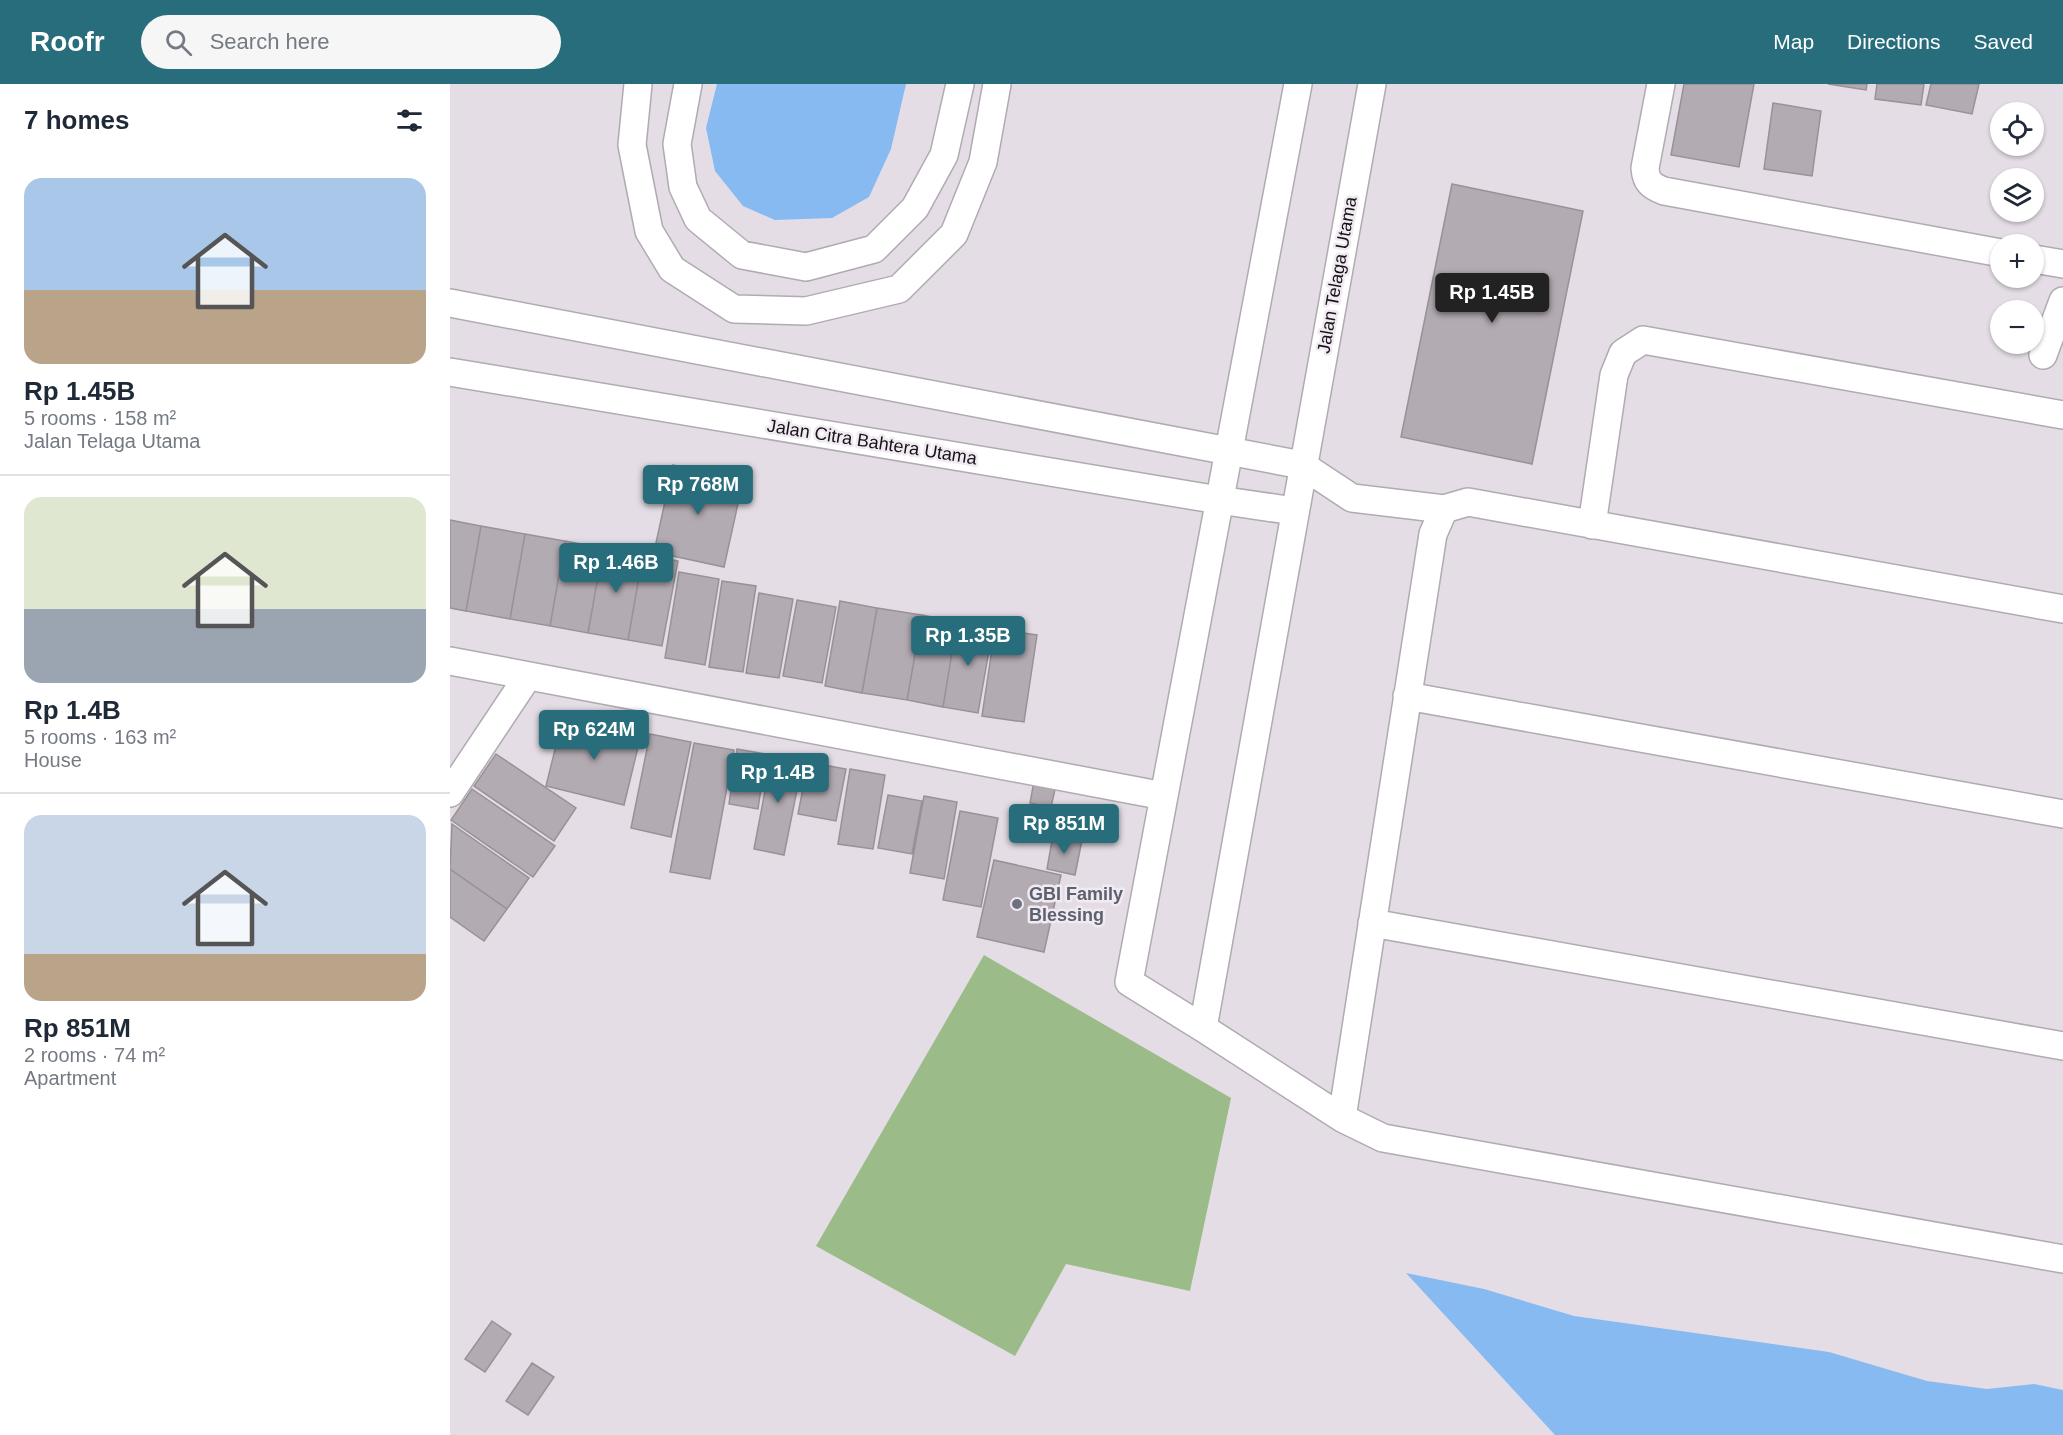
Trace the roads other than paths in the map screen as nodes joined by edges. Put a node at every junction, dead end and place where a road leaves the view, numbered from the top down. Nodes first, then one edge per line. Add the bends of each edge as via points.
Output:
1 (638, 84) edge
2 (688, 84) edge
3 (960, 84) edge
4 (997, 84) edge
5 (1298, 84) edge
6 (1372, 84) edge
7 (1660, 84) edge
8 (1990, 251) edge
9 (2044, 261) edge
10 (2063, 264) edge
11 (2063, 300) edge
12 (450, 303) edge
13 (2043, 356) dead end
14 (450, 372) edge
15 (2063, 415) edge
16 (1228, 450) junction
17 (1302, 465) junction
18 (1219, 500) junction
19 (1444, 509) junction
20 (1294, 511) junction
21 (1592, 525) junction
22 (2063, 609) edge
23 (450, 661) edge
24 (528, 676) junction
25 (1407, 696) junction
26 (450, 793) edge
27 (1164, 796) junction
28 (2063, 814) edge
29 (1372, 923) junction
30 (1203, 1028) junction
31 (2063, 1046) edge
32 (1341, 1118) junction
33 (2063, 1259) edge

1 - 4 street via 632,145 649,231 672,269 734,309 806,311 899,289 954,234 983,162
2 - 3 street via 678,144 683,187 698,219 741,255 807,267 873,249 915,208 944,155
5 - 16 street
6 - 17 street, Jalan Telaga Utama
7 - 8 street via 1645,168 1651,186 1664,192
9 - 10 street
11 - 13 street
12 - 16 street
14 - 18 street, Jalan Citra Bahtera Utama
15 - 21 street via 1643,340 1623,353 1614,375
16 - 17 street
16 - 18 street
17 - 19 street via 1352,498
17 - 20 street, Jalan Telaga Utama
18 - 20 street, Jalan Citra Bahtera Utama
18 - 27 street
19 - 21 street via 1468,502
19 - 25 street via 1432,534
20 - 30 street, Jalan Telaga Utama
21 - 22 street
23 - 24 street
24 - 26 street
24 - 27 street
25 - 28 street
25 - 29 street
27 - 30 street via 1129,982
29 - 31 street
29 - 32 street
30 - 32 street
32 - 33 street via 1383,1138

